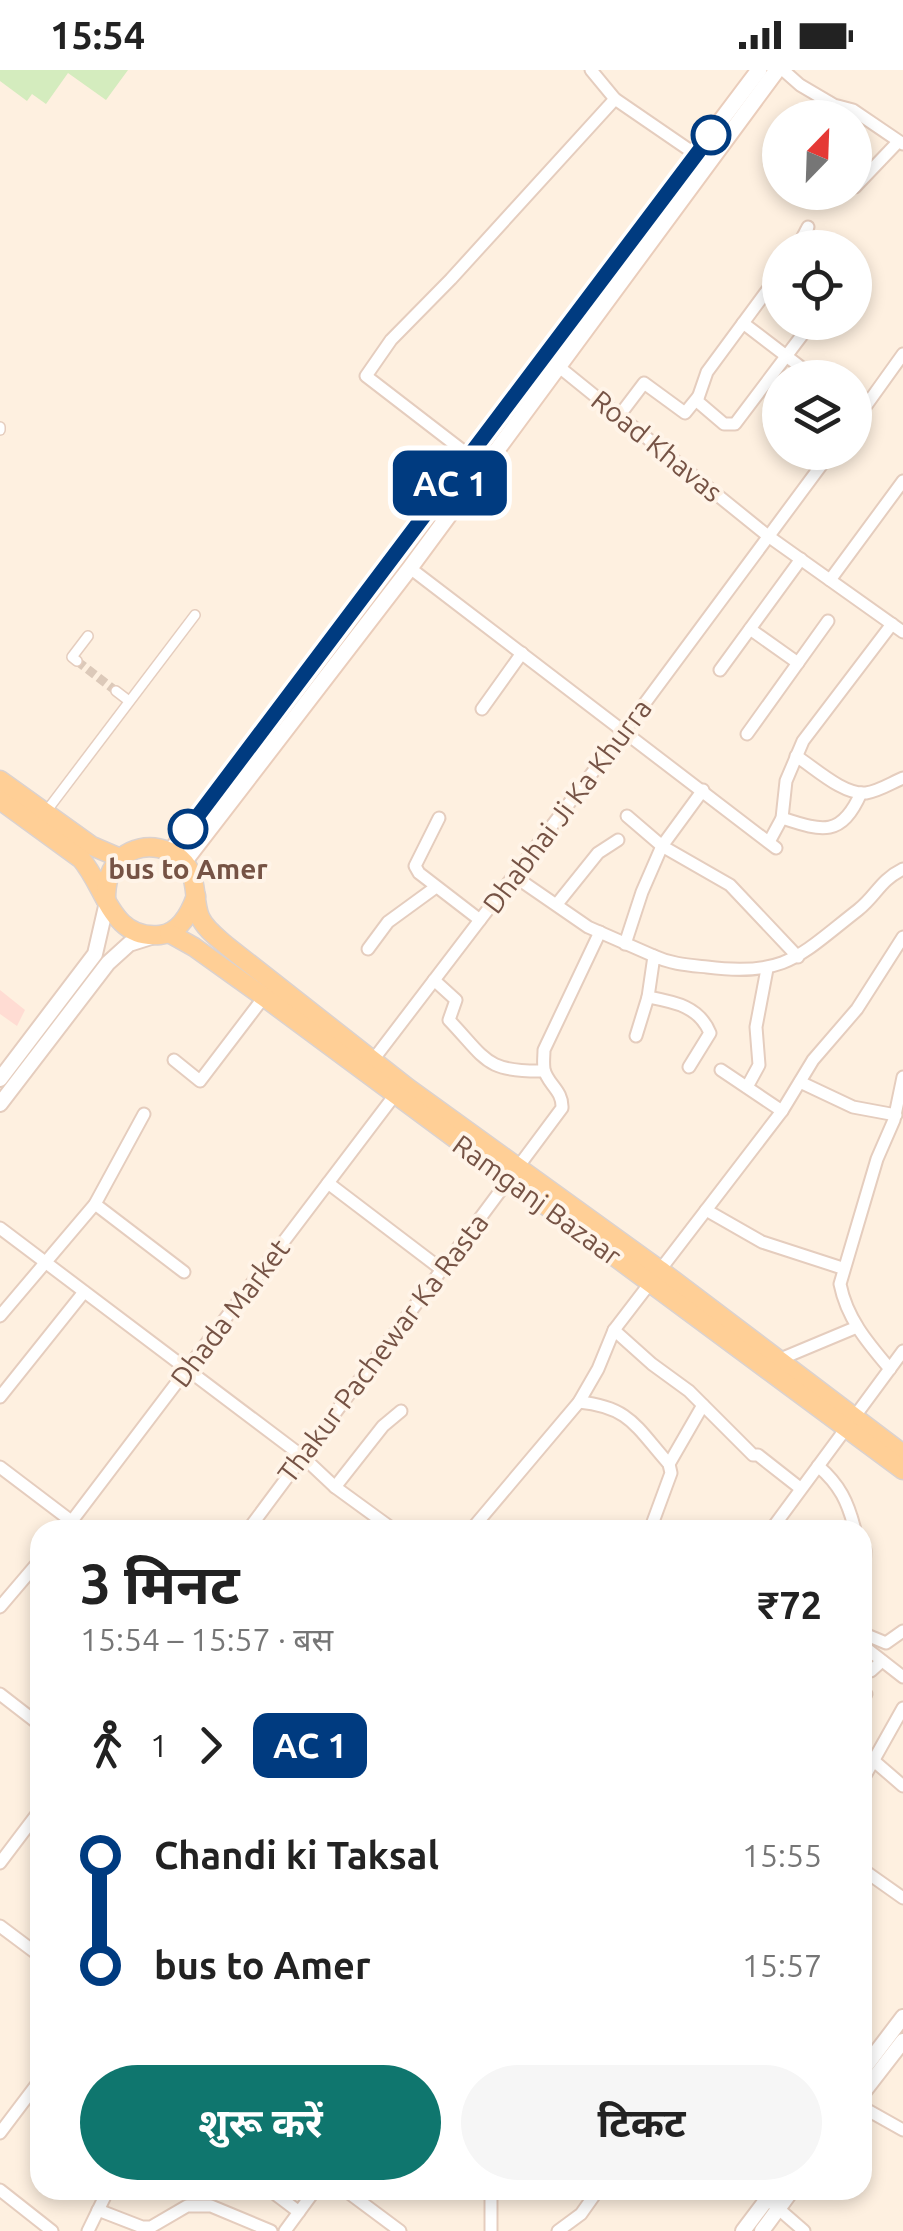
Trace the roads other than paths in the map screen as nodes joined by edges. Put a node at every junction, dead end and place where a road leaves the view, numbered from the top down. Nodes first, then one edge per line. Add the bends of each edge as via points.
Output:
1 (759, 70) edge
2 (780, 70) edge
3 (593, 71) edge
4 (615, 100) junction
5 (825, 100) edge
6 (872, 124) edge
7 (900, 144) edge
8 (703, 159) junction
9 (872, 171) edge
10 (808, 226) dead end
11 (806, 230) edge
12 (762, 297) edge
13 (743, 323) junction
14 (799, 340) edge
15 (903, 354) edge
16 (787, 356) junction
17 (792, 360) edge
18 (552, 361) junction
19 (872, 394) edge
20 (698, 397) junction
21 (619, 416) junction
22 (476, 461) junction
23 (818, 470) edge
24 (903, 480) edge
25 (768, 536) junction
26 (801, 559) junction
27 (410, 568) junction
28 (830, 580) junction
29 (196, 615) dead end
30 (828, 621) dead end
31 (897, 628) edge
32 (750, 629) junction
33 (88, 636) dead end
34 (522, 653) junction
35 (77, 660) dead end
36 (798, 663) junction
37 (720, 670) dead end
38 (116, 691) tunnel mouth
39 (130, 701) junction
40 (482, 709) dead end
41 (625, 730) junction
42 (747, 734) dead end
43 (796, 756) junction
44 (903, 778) edge
45 (0, 780) edge
46 (703, 790) junction
47 (861, 793) junction
48 (0, 800) edge
49 (45, 812) junction
50 (627, 816) dead end
51 (439, 818) dead end
52 (782, 818) junction
53 (618, 840) dead end
54 (662, 846) junction
55 (177, 857) junction
56 (120, 858) junction
57 (903, 869) edge
58 (514, 876) junction
59 (436, 887) junction
60 (196, 894) junction
61 (107, 901) junction
62 (556, 904) junction
63 (480, 920) junction
64 (600, 932) junction
65 (163, 934) junction
66 (903, 937) edge
67 (625, 944) junction
68 (368, 949) dead end
69 (654, 956) junction
70 (798, 957) junction
71 (766, 969) junction
72 (434, 980) junction
73 (264, 997) junction
74 (648, 997) junction
75 (636, 1036) dead end
76 (174, 1060) dead end
77 (368, 1066) junction
78 (689, 1066) dead end
79 (721, 1070) dead end
80 (544, 1071) junction
81 (903, 1077) edge
82 (0, 1079) edge
83 (800, 1082) junction
84 (747, 1087) junction
85 (394, 1096) junction
86 (0, 1104) edge
87 (782, 1111) junction
88 (144, 1114) dead end
89 (896, 1114) junction
90 (513, 1173) junction
91 (328, 1183) junction
92 (95, 1204) junction
93 (706, 1210) junction
94 (0, 1228) edge
95 (44, 1261) junction
96 (842, 1268) junction
97 (441, 1269) junction
98 (184, 1272) dead end
99 (655, 1277) junction
100 (84, 1292) junction
101 (0, 1316) edge
102 (857, 1327) junction
103 (614, 1330) junction
104 (903, 1351) edge
105 (778, 1360) junction
106 (890, 1369) junction
107 (188, 1370) junction
108 (0, 1397) edge
109 (578, 1402) junction
110 (703, 1405) junction
111 (402, 1411) dead end
112 (849, 1423) junction
113 (903, 1454) edge
114 (302, 1456) junction
115 (668, 1464) junction
116 (818, 1466) junction
117 (903, 1470) edge
118 (3, 1474) edge
119 (335, 1487) junction
120 (800, 1488) junction
121 (370, 1514) junction
122 (65, 1520) edge
123 (79, 1520) edge
124 (255, 1520) edge
125 (371, 1520) edge
126 (379, 1520) edge
127 (479, 1520) edge
128 (654, 1520) edge
129 (778, 1520) edge
130 (852, 1520) edge
131 (30, 1572) edge
132 (0, 1607) edge
133 (903, 1631) edge
134 (872, 1638) edge
135 (872, 1653) edge
136 (882, 1661) junction
137 (872, 1669) edge
138 (903, 1677) edge
139 (0, 1694) edge
140 (903, 1708) edge
141 (30, 1717) edge
142 (874, 1760) junction
143 (872, 1764) edge
144 (903, 1786) edge
145 (30, 1823) edge
146 (0, 1863) edge
147 (872, 1876) edge
148 (903, 1898) edge
149 (0, 1926) edge
150 (30, 1948) edge
151 (903, 2017) edge
152 (903, 2041) edge
153 (872, 2058) edge
154 (872, 2081) edge
155 (30, 2093) edge
156 (872, 2113) edge
157 (903, 2130) edge
158 (0, 2133) edge
159 (0, 2190) edge
160 (103, 2200) edge
161 (283, 2200) edge
162 (307, 2200) edge
163 (358, 2200) edge
164 (490, 2200) edge
165 (590, 2200) edge
166 (772, 2200) edge
167 (773, 2200) edge
168 (774, 2200) edge
169 (98, 2210) junction
170 (298, 2212) junction
171 (52, 2231) edge
172 (88, 2231) edge
173 (271, 2231) edge
174 (285, 2231) edge
175 (400, 2231) edge
176 (491, 2231) edge
177 (558, 2231) edge
178 (744, 2231) edge
179 (762, 2231) edge
180 (804, 2231) edge

1 - 8 main road
2 - 5 street
2 - 8 main road
3 - 4 street
4 - 8 street
4 - 22 street via 391,340 366,376
6 - 7 street
7 - 9 street
8 - 18 main road
10 - 11 street
12 - 13 street
13 - 16 street
13 - 20 street via 707,372
14 - 16 street
15 - 19 street
16 - 17 street
16 - 20 street via 735,424 704,410
18 - 21 street, Road Khavas
18 - 22 main road
20 - 21 street via 685,413 644,383
21 - 25 street, Road Khavas
22 - 27 main road
22 - 55 main road
23 - 25 street, Dhabhai Ji Ka Khurra
24 - 28 street
25 - 26 street, Road Khavas
25 - 41 street, Dhabhai Ji Ka Khurra
26 - 28 street, Road Khavas
26 - 32 street
27 - 34 street
27 - 55 main road
28 - 31 street, Road Khavas
29 - 39 street
30 - 36 street
31 - 43 street
32 - 36 street
32 - 37 street
33 - 35 street via 72,657
34 - 40 street
34 - 41 street
36 - 42 street
38 - 39 street
39 - 49 street
41 - 46 street
41 - 58 street, Dhabhai Ji Ka Khurra
43 - 47 street
43 - 52 street
44 - 47 street
45 - 49 main road
46 - 52 street via 773,845
46 - 54 street
47 - 52 street via 850,815 832,828
48 - 61 main road via 81,859
49 - 56 main road
50 - 54 street
51 - 59 street via 415,866
53 - 62 street
54 - 67 street
54 - 70 street via 730,885
55 - 56 main road via 144,847
55 - 60 main road via 190,871
56 - 61 main road via 108,877
57 - 70 street
58 - 62 street
58 - 63 street, Dhabhai Ji Ka Khurra
59 - 63 street
59 - 68 street via 388,922
60 - 65 main road via 186,917
60 - 77 main road, Ramganj Bazaar via 200,919 212,934
61 - 65 main road via 133,932
61 - 82 street via 94,954
62 - 64 street
63 - 72 street, Dhabhai Ji Ka Khurra
64 - 67 street
64 - 80 street via 544,1050
65 - 73 main road, Ramganj Bazaar via 194,947
65 - 86 street via 129,944 108,963
66 - 83 street
67 - 69 street
69 - 71 street via 669,963
69 - 74 street
70 - 71 street
71 - 84 street via 756,1027 759,1066
72 - 77 street, Dhabhai Ji Ka Khurra
72 - 80 street via 456,1000 450,1020 494,1066
73 - 76 street via 200,1081
73 - 77 main road, Ramganj Bazaar
74 - 75 street
74 - 78 street via 682,1005 707,1024 708,1040
77 - 85 main road, Ramganj Bazaar
77 - 90 main road, Ramganj Bazaar
79 - 84 street
80 - 90 street, Thakur Pachewar Ka Rasta via 562,1108
81 - 89 street
83 - 87 street
83 - 89 street via 853,1107
84 - 87 street
85 - 90 main road, Ramganj Bazaar
85 - 91 street, Dhada Market
87 - 93 street
88 - 92 street
89 - 96 street
90 - 97 street, Thakur Pachewar Ka Rasta
90 - 99 main road, Ramganj Bazaar
91 - 97 street
91 - 107 street, Dhada Market
92 - 95 street
92 - 98 street
93 - 96 street via 762,1242
93 - 99 street
94 - 95 street
95 - 100 street
95 - 101 street
96 - 102 street via 842,1298
97 - 114 street, Thakur Pachewar Ka Rasta
99 - 103 street
99 - 105 main road, Ramganj Bazaar
99 - 112 main road, Ramganj Bazaar
100 - 107 street
100 - 108 street
102 - 105 street
102 - 106 street
103 - 109 street
103 - 110 street
104 - 106 street
105 - 112 main road, Ramganj Bazaar
106 - 112 street
107 - 114 street
107 - 123 street, Dhada Market
109 - 115 street via 624,1414
109 - 127 street
110 - 115 street
110 - 120 street via 753,1455
111 - 119 street
112 - 113 main road, Ramganj Bazaar
112 - 116 street
112 - 117 main road, Ramganj Bazaar
114 - 119 street
114 - 124 street, Thakur Pachewar Ka Rasta
115 - 128 street via 671,1474
116 - 120 street
116 - 130 street via 848,1502
118 - 122 street
119 - 121 street
120 - 129 street
121 - 125 street
121 - 126 street
131 - 132 street
133 - 134 street via 886,1644
135 - 136 street
136 - 137 street
136 - 138 street
139 - 141 street
140 - 142 street
142 - 143 street
142 - 144 street
145 - 146 street
147 - 148 street
149 - 150 street
151 - 153 street
152 - 154 street
155 - 158 street
156 - 157 street
159 - 171 street
160 - 169 street
161 - 170 street
162 - 170 street
163 - 175 street
164 - 176 street
165 - 177 street
166 - 178 street
167 - 179 street
168 - 180 street
169 - 172 street
169 - 173 street via 151,2227 187,2206 211,2206
170 - 174 street

